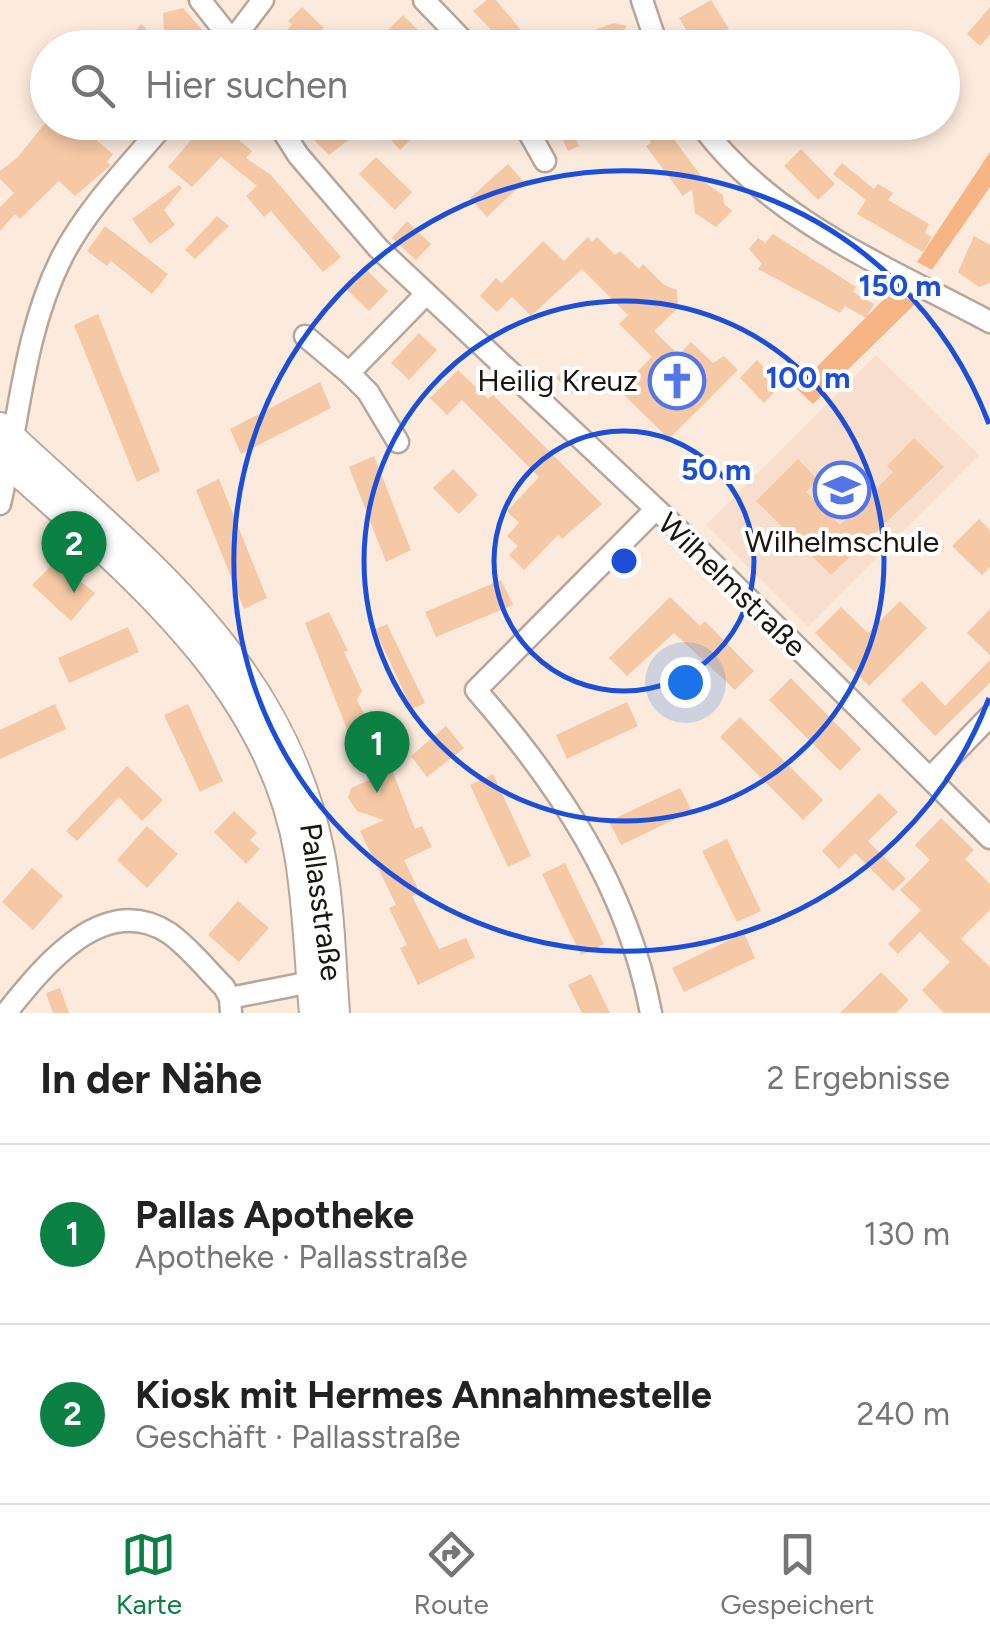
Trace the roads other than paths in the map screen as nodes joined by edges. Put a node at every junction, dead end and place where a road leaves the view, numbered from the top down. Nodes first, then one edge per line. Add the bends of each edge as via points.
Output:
1 (200, 0) edge
2 (264, 0) edge
3 (424, 0) edge
4 (642, 0) edge
5 (222, 30) edge
6 (243, 30) edge
7 (453, 30) edge
8 (652, 30) edge
9 (151, 140) edge
10 (288, 140) edge
11 (533, 140) edge
12 (714, 140) edge
13 (545, 161) dead end
14 (426, 294) junction
15 (990, 322) edge
16 (305, 336) dead end
17 (349, 373) junction
18 (398, 442) dead end
19 (4, 445) edge
20 (0, 504) edge
21 (655, 510) junction
22 (990, 716) edge
23 (930, 778) junction
24 (990, 838) edge
25 (322, 980) junction
26 (230, 1006) edge
27 (6, 1013) edge
28 (314, 1013) edge
29 (336, 1013) edge
30 (651, 1013) edge

1 - 5 street
2 - 6 street
3 - 7 street
4 - 8 street
9 - 19 street via 63,254
10 - 14 street, Wilhelmstraße
11 - 13 street
12 - 15 street via 751,183 791,213
14 - 17 street
14 - 21 street, Wilhelmstraße
16 - 17 street
17 - 18 street via 379,406
19 - 20 street
19 - 25 main road, Pallasstraße via 181,626 245,707 270,758 299,854
21 - 23 street, Wilhelmstraße
21 - 30 street via 476,690 554,785 606,873
22 - 23 street
23 - 24 street, Wilhelmstraße
25 - 26 street
25 - 28 main road, Pallasstraße
25 - 29 main road, Pallasstraße
26 - 27 street via 224,987 170,934 122,922 74,940

